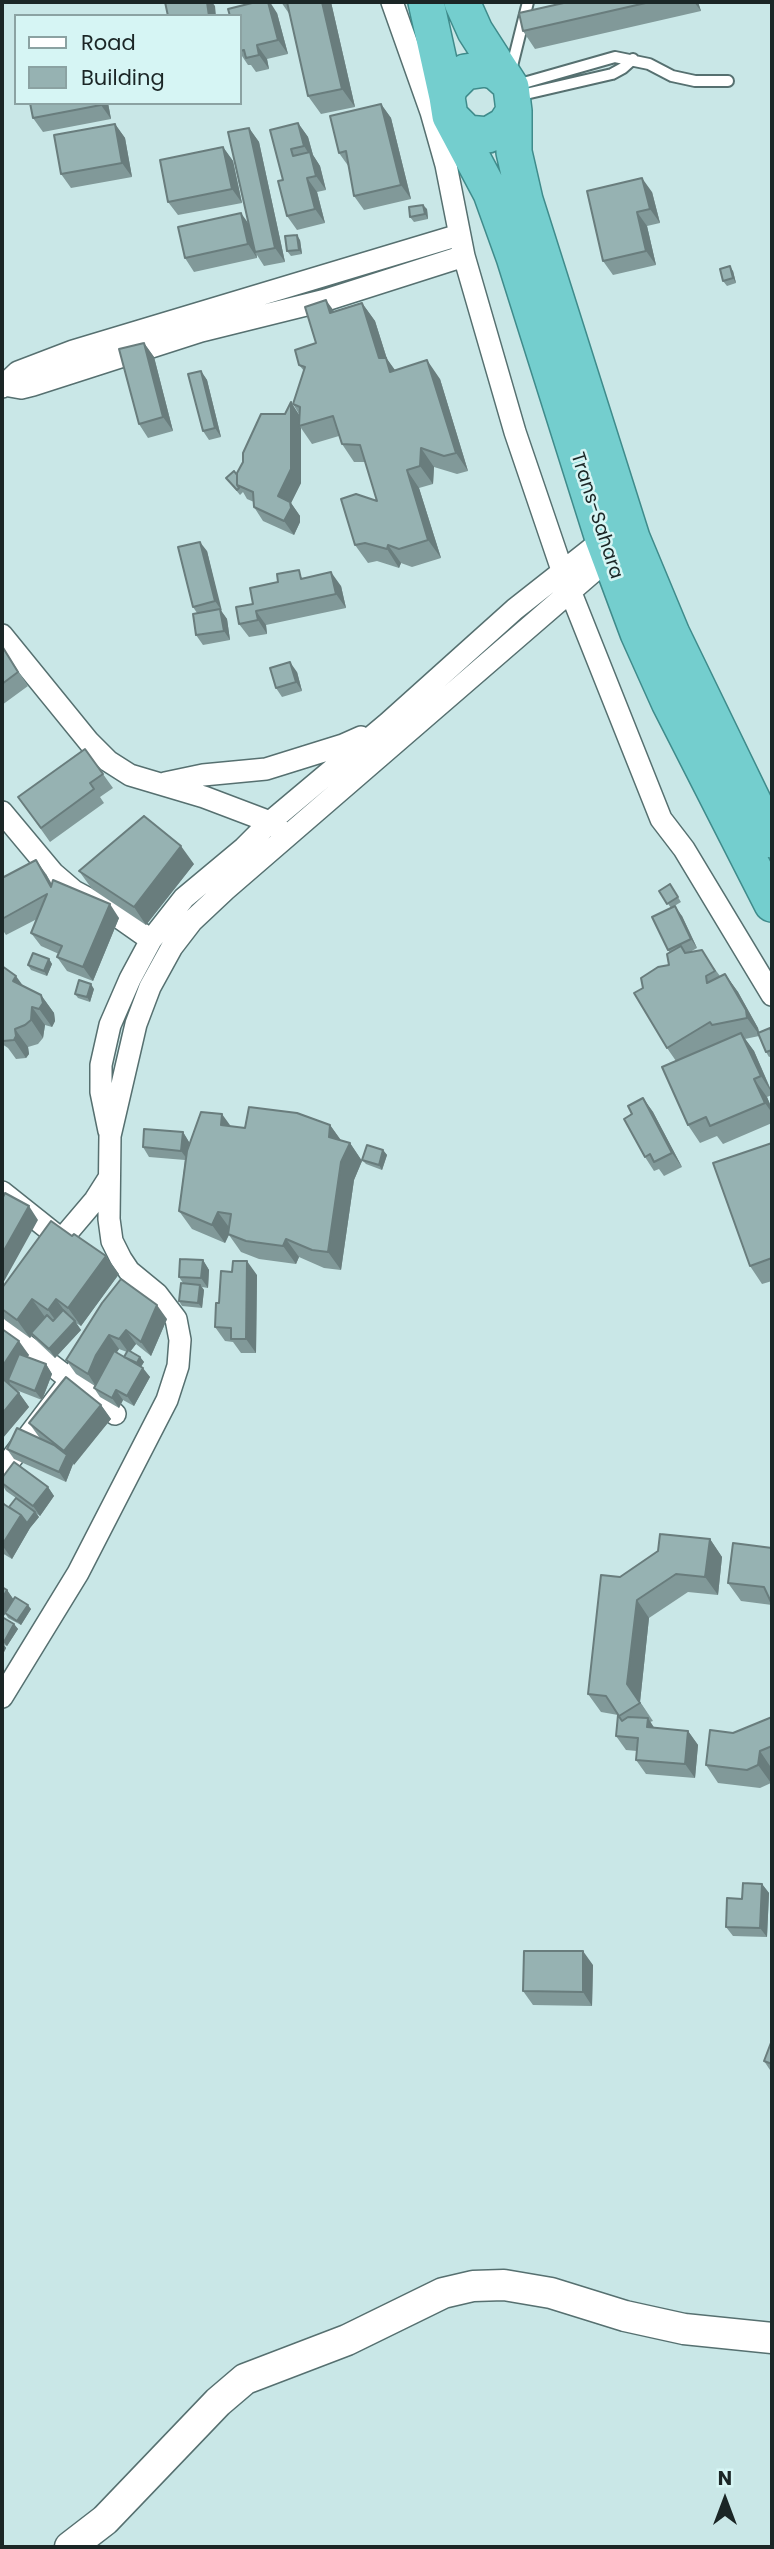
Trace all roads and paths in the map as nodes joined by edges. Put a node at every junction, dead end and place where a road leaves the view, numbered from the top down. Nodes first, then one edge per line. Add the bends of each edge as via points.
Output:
1 (392, 2) edge
2 (426, 2) edge
3 (462, 2) edge
4 (527, 2) edge
5 (727, 81) dead end
6 (510, 92) junction
7 (444, 107) junction
8 (461, 245) junction
9 (360, 265) junction
10 (366, 287) junction
11 (197, 323) junction
12 (3, 386) edge
13 (618, 539) junction
14 (567, 582) junction
15 (2, 635) edge
16 (387, 723) junction
17 (103, 756) junction
18 (84, 772) edge
19 (161, 784) junction
20 (2, 812) edge
21 (36, 813) edge
22 (270, 822) junction
23 (17, 829) junction
24 (289, 836) junction
25 (772, 840) edge
26 (772, 904) edge
27 (151, 940) junction
28 (772, 995) edge
29 (110, 1136) junction
30 (109, 1178) junction
31 (2, 1192) edge
32 (61, 1240) junction
33 (36, 1271) edge
34 (136, 1277) junction
35 (122, 1300) edge
36 (2, 1327) edge
37 (100, 1334) edge
38 (71, 1379) junction
39 (115, 1414) dead end
40 (2, 1471) edge
41 (2, 1697) edge
42 (772, 2338) edge
43 (70, 2547) edge

1 - 7 street
2 - 7 highway, Trans-Sahara
3 - 6 highway
4 - 6 lane
5 - 6 lane via 672,76 633,59 612,74
6 - 7 highway via 496,72 475,69 456,78
6 - 7 highway via 505,125 488,135 467,133
6 - 13 highway, Trans-Sahara via 514,152 525,200
7 - 8 street via 446,165
7 - 13 highway, Trans-Sahara via 491,193
8 - 9 street
8 - 10 street
8 - 14 street via 515,432
9 - 10 street
9 - 11 street
10 - 11 street via 326,300
11 - 12 street via 76,360 18,372
13 - 14 street
13 - 25 highway, Trans-Sahara via 672,635
13 - 26 highway, Trans-Sahara via 618,584 668,702
14 - 16 street via 516,609
14 - 24 street via 473,673
14 - 28 street via 661,819
15 - 17 street
16 - 19 street via 343,746 266,769
16 - 22 street
17 - 18 street
17 - 19 street via 130,775
19 - 22 street
20 - 23 street
21 - 23 street
22 - 24 street
22 - 27 street via 184,898
23 - 27 street via 74,891
24 - 29 street via 192,921 172,947 136,1024
27 - 29 street via 110,1025 101,1065
29 - 30 street
30 - 32 street
30 - 34 street via 112,1241
31 - 32 street
32 - 33 street
34 - 35 street
34 - 41 street via 176,1319 178,1366 167,1400 78,1573
36 - 38 street
37 - 38 street
38 - 39 street
38 - 40 street
42 - 43 main road via 684,2329 504,2285 443,2293 347,2340 246,2379 218,2402 105,2520

